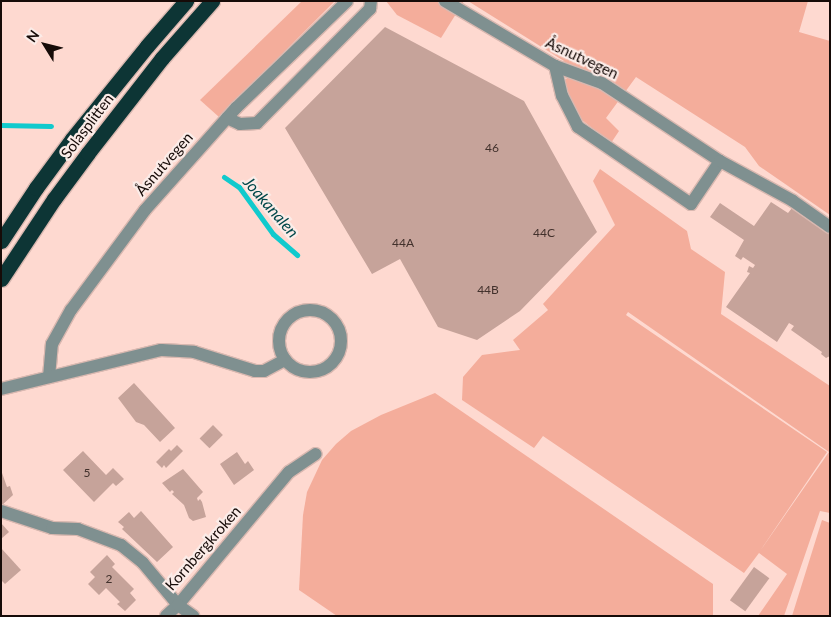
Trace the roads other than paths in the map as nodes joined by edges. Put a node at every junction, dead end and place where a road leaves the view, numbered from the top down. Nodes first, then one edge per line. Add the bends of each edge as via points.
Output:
1 (186, 1) edge
2 (212, 1) edge
3 (347, 1) edge
4 (370, 1) edge
5 (445, 1) edge
6 (555, 66) junction
7 (227, 118) junction
8 (720, 161) junction
9 (830, 227) edge
10 (1, 241) edge
11 (1, 280) edge
12 (286, 360) junction
13 (49, 377) junction
14 (1, 389) edge
15 (316, 454) dead end
16 (1, 511) edge
17 (178, 605) junction
18 (166, 616) edge
19 (193, 616) edge

1 - 10 highway, Solasplitten via 72,139
2 - 11 highway, Solasplitten via 162,58 88,153
3 - 7 street, Åsnutvegen
4 - 7 street via 370,9 257,124 240,124
5 - 6 street, Åsnutvegen
6 - 8 street, Åsnutvegen via 602,83
6 - 8 street via 562,96 578,127 690,204
7 - 13 street, Åsnutvegen via 145,210 76,303 52,344
8 - 9 street, Åsnutvegen via 793,201
12 - 12 street via 298,369 313,372 331,364 340,345 337,326 330,318 312,310 293,316 281,331 281,351
12 - 13 street via 264,371 255,371 194,352 161,350
13 - 14 street
15 - 17 street, Kornbergkroken via 290,472
16 - 17 street, Kornbergkroken via 52,528 85,531 121,545 143,563
17 - 18 street
17 - 19 street

